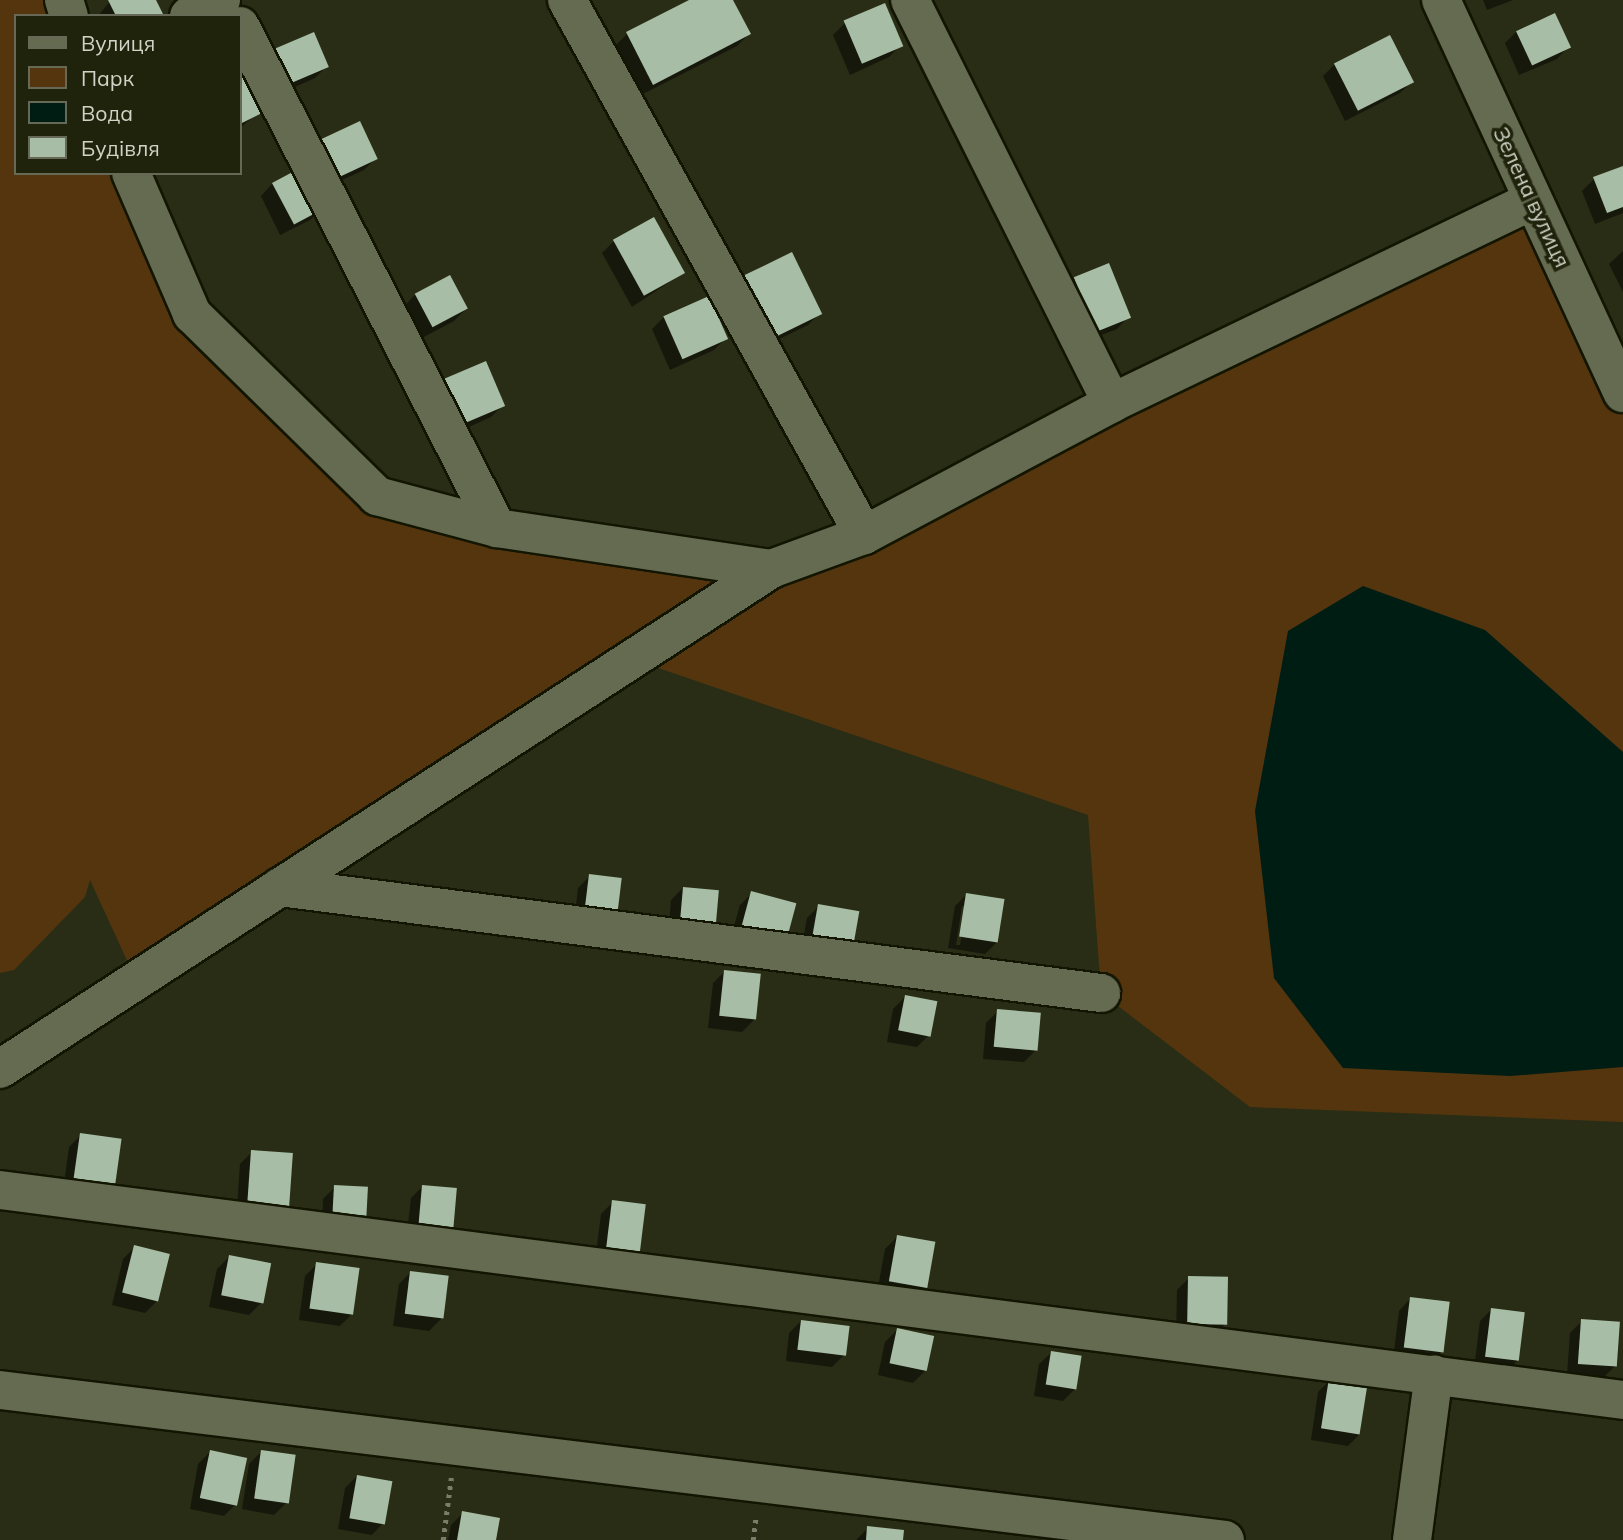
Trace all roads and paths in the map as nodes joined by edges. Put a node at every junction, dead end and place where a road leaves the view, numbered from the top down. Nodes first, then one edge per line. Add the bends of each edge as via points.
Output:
1 (223, 0) edge
2 (567, 0) edge
3 (910, 0) edge
4 (1441, 0) edge
5 (193, 14) edge
6 (242, 30) edge
7 (132, 175) edge
8 (1533, 200) junction
9 (1623, 393) edge
10 (1112, 403) junction
11 (497, 528) junction
12 (864, 535) junction
13 (771, 569) junction
14 (280, 887) junction
15 (1101, 993) dead end
16 (0, 1069) edge
17 (0, 1189) edge
18 (1434, 1374) junction
19 (0, 1390) edge
20 (1623, 1400) edge
21 (455, 1446) junction
22 (443, 1540) edge
23 (1225, 1540) edge
24 (1412, 1540) edge

1 - 5 street
2 - 12 street
3 - 10 street
4 - 8 street, Зелена вулиця
6 - 11 street
7 - 11 street via 192,314 377,496
8 - 9 street, Зелена вулиця
8 - 10 street
10 - 12 street
11 - 13 street
12 - 13 street
13 - 14 street
14 - 15 street
14 - 16 street
17 - 18 street
18 - 20 street
18 - 24 street
19 - 21 street
21 - 22 path
21 - 23 street

